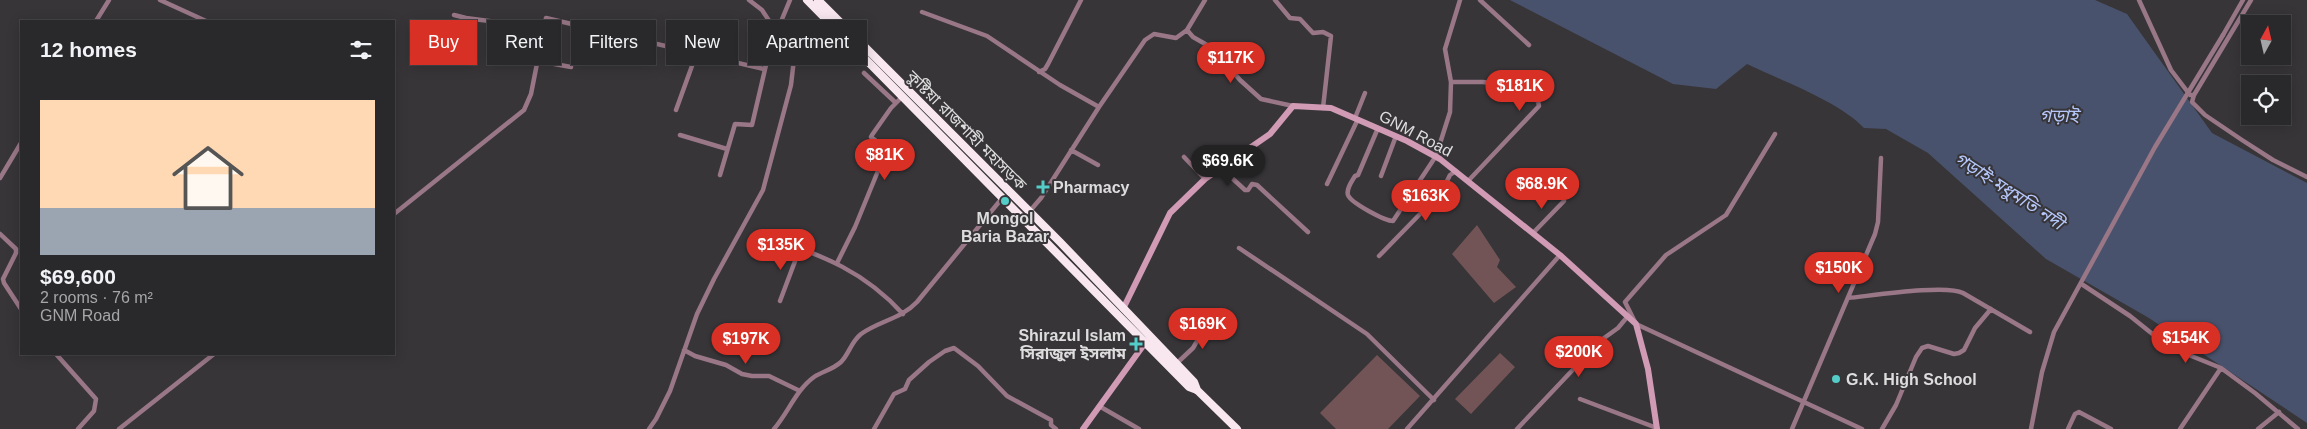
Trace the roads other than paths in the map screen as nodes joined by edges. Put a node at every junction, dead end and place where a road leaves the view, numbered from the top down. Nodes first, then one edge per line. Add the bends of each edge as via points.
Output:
1 (109, 0) edge
2 (160, 0) edge
3 (749, 0) edge
4 (790, 0) edge
5 (807, 0) edge
6 (818, 0) edge
7 (1081, 0) edge
8 (1205, 0) edge
9 (1275, 0) edge
10 (1460, 0) edge
11 (1480, 0) edge
12 (2139, 0) edge
13 (2243, 0) edge
14 (2251, 0) edge
15 (922, 12) dead end
16 (454, 15) dead end
17 (97, 20) edge
18 (204, 20) edge
19 (545, 20) edge
20 (558, 20) edge
21 (770, 20) edge
22 (782, 20) edge
23 (830, 20) edge
24 (835, 20) edge
25 (487, 21) edge
26 (561, 21) edge
27 (1187, 30) junction
28 (666, 45) edge
29 (1529, 45) dead end
30 (867, 55) edge
31 (867, 57) edge
32 (738, 62) edge
33 (537, 65) edge
34 (560, 65) edge
35 (692, 65) edge
36 (765, 65) edge
37 (794, 65) edge
38 (571, 67) dead end
39 (764, 69) junction
40 (1039, 72) junction
41 (864, 73) dead end
42 (1450, 81) junction
43 (1365, 93) dead end
44 (2194, 95) junction
45 (903, 96) junction
46 (896, 103) junction
47 (1293, 106) junction
48 (1099, 107) junction
49 (1323, 108) junction
50 (676, 110) dead end
51 (929, 117) junction
52 (1356, 118) junction
53 (1378, 128) junction
54 (1775, 134) dead end
55 (680, 135) dead end
56 (1396, 136) junction
57 (20, 145) edge
58 (727, 149) junction
59 (1071, 150) junction
60 (1436, 156) junction
61 (1184, 157) dead end
62 (1881, 158) dead end
63 (1098, 165) dead end
64 (1222, 168) junction
65 (1456, 171) junction
66 (720, 176) dead end
67 (1381, 176) dead end
68 (2307, 177) edge
69 (0, 178) edge
70 (1205, 179) junction
71 (1469, 180) junction
72 (1327, 184) dead end
73 (1003, 197) junction
74 (1564, 201) dead end
75 (1019, 207) junction
76 (1029, 212) junction
77 (395, 213) edge
78 (1308, 232) dead end
79 (1533, 233) junction
80 (0, 234) edge
81 (769, 238) dead end
82 (800, 248) junction
83 (1239, 248) dead end
84 (1560, 255) junction
85 (1379, 256) dead end
86 (837, 263) junction
87 (2083, 285) dead end
88 (1848, 298) junction
89 (780, 301) dead end
90 (20, 307) edge
91 (1123, 308) junction
92 (1991, 310) junction
93 (903, 314) junction
94 (1628, 316) junction
95 (1210, 319) dead end
96 (1636, 324) junction
97 (2030, 332) dead end
98 (1148, 339) junction
99 (684, 350) junction
100 (57, 355) edge
101 (213, 355) edge
102 (1176, 364) junction
103 (2221, 368) junction
104 (1197, 390) junction
105 (800, 391) junction
106 (1580, 399) dead end
107 (1434, 400) junction
108 (1805, 402) junction
109 (1099, 406) junction
110 (2279, 412) junction
111 (1657, 428) edge
112 (78, 429) edge
113 (119, 429) edge
114 (649, 429) edge
115 (774, 429) edge
116 (874, 429) edge
117 (1056, 429) edge
118 (1083, 429) edge
119 (1139, 429) edge
120 (1237, 429) edge
121 (1407, 429) edge
122 (1517, 429) edge
123 (1792, 429) edge
124 (1862, 429) edge
125 (1882, 429) edge
126 (2032, 429) edge
127 (2068, 429) edge
128 (2111, 429) edge
129 (2180, 429) edge
130 (2258, 429) edge
131 (2298, 429) edge

1 - 17 street
2 - 18 street
3 - 21 street
4 - 22 street
5 - 23 highway, কুষ্টিয়া রাজশাহী মহাসড়ক
6 - 24 highway, কুষ্টিয়া রাজশাহী মহাসড়ক
7 - 40 street via 1048,64
8 - 27 street
9 - 49 street via 1290,18 1300,19 1313,33 1323,32 1331,36
10 - 42 street via 1446,49
11 - 29 street
12 - 44 street via 2171,70 2184,89
13 - 126 street, bridge via 2155,147 2054,332 2042,372
14 - 44 street
15 - 40 street via 987,36
16 - 25 street
19 - 20 street
26 - 28 street
27 - 47 street via 1214,49 1261,99
27 - 48 street via 1176,38 1149,37
30 - 51 highway, কুষ্টিয়া রাজশাহী মহাসড়ক
31 - 45 highway, কুষ্টিয়া রাজশাহী মহাসড়ক
32 - 39 street
33 - 77 street via 531,94 520,116
34 - 38 street
35 - 50 street
36 - 39 street
37 - 99 street via 763,190 714,279
39 - 58 street via 752,125 735,124
40 - 48 street
41 - 46 street
42 - 60 street via 1450,112
42 - 71 street via 1503,85 1538,101 1539,106
43 - 52 street
44 - 68 street via 2192,102 2205,115 2273,160
45 - 46 street
45 - 51 highway, কুষ্টিয়া রাজশাহী মহাসড়ক
46 - 86 street via 872,135 887,149
47 - 49 street, GNM Road
47 - 64 street via 1270,134
48 - 59 street
49 - 52 street, GNM Road
51 - 73 highway, কুষ্টিয়া রাজশাহী মহাসড়ক
51 - 75 highway, কুষ্টিয়া রাজশাহী মহাসড়ক
52 - 53 street, GNM Road
52 - 72 street
53 - 56 street, GNM Road
53 - 60 street via 1347,192 1357,204 1386,221 1398,217
54 - 96 street via 1726,214 1666,255 1626,299 1625,304
55 - 58 street
56 - 60 street, GNM Road
56 - 67 street
57 - 69 street
58 - 66 street
59 - 63 street
59 - 76 street
60 - 65 street, GNM Road
61 - 70 street
62 - 88 street via 1876,228
64 - 70 street
64 - 78 street via 1245,190 1252,184 1257,185
65 - 71 street, GNM Road
65 - 85 street
70 - 91 street via 1170,214
71 - 79 street, GNM Road
73 - 75 highway, কুষ্টিয়া রাজশাহী মহাসড়ক
73 - 93 street via 917,302
74 - 79 street
75 - 76 highway, কুষ্টিয়া রাজশাহী মহাসড়ক
75 - 98 highway, কুষ্টিয়া রাজশাহী মহাসড়ক
76 - 91 highway, কুষ্টিয়া রাজশাহী মহাসড়ক
79 - 84 street, GNM Road
80 - 90 street via 16,249 3,279
81 - 82 street
82 - 86 street
82 - 89 street
83 - 107 street via 1367,334
84 - 94 street, GNM Road
84 - 107 street
86 - 93 street via 876,287
87 - 103 street via 2160,340
88 - 92 street via 1954,290
88 - 108 street
91 - 98 highway, কুষ্টিয়া রাজশাহী মহাসড়ক
92 - 97 street
92 - 125 street via 1959,353 1928,346 1922,348
93 - 105 street via 862,333 842,361 815,377
94 - 96 street, GNM Road
94 - 122 street
95 - 102 street via 1193,348
96 - 108 street
96 - 111 street via 1648,369
98 - 102 highway, কুষ্টিয়া রাজশাহী মহাসড়ক
98 - 104 highway, কুষ্টিয়া রাজশাহী মহাসড়ক via 1189,387
98 - 109 street
99 - 105 street via 742,374 769,376
99 - 114 street via 670,390
100 - 112 street via 96,399 94,411
101 - 113 street
102 - 104 highway, কুষ্টিয়া রাজশাহী মহাসড়ক via 1194,382
103 - 110 street
103 - 129 street
104 - 120 highway, কুষ্টিয়া রাজশাহী মহাসড়ক
105 - 115 street
106 - 111 street
107 - 121 street
108 - 123 street
108 - 124 street
109 - 118 street
109 - 119 street
110 - 130 street
110 - 131 street
116 - 117 street via 894,394 905,389 929,362 954,348 978,366 1007,396 1051,420
127 - 128 street via 2079,412

